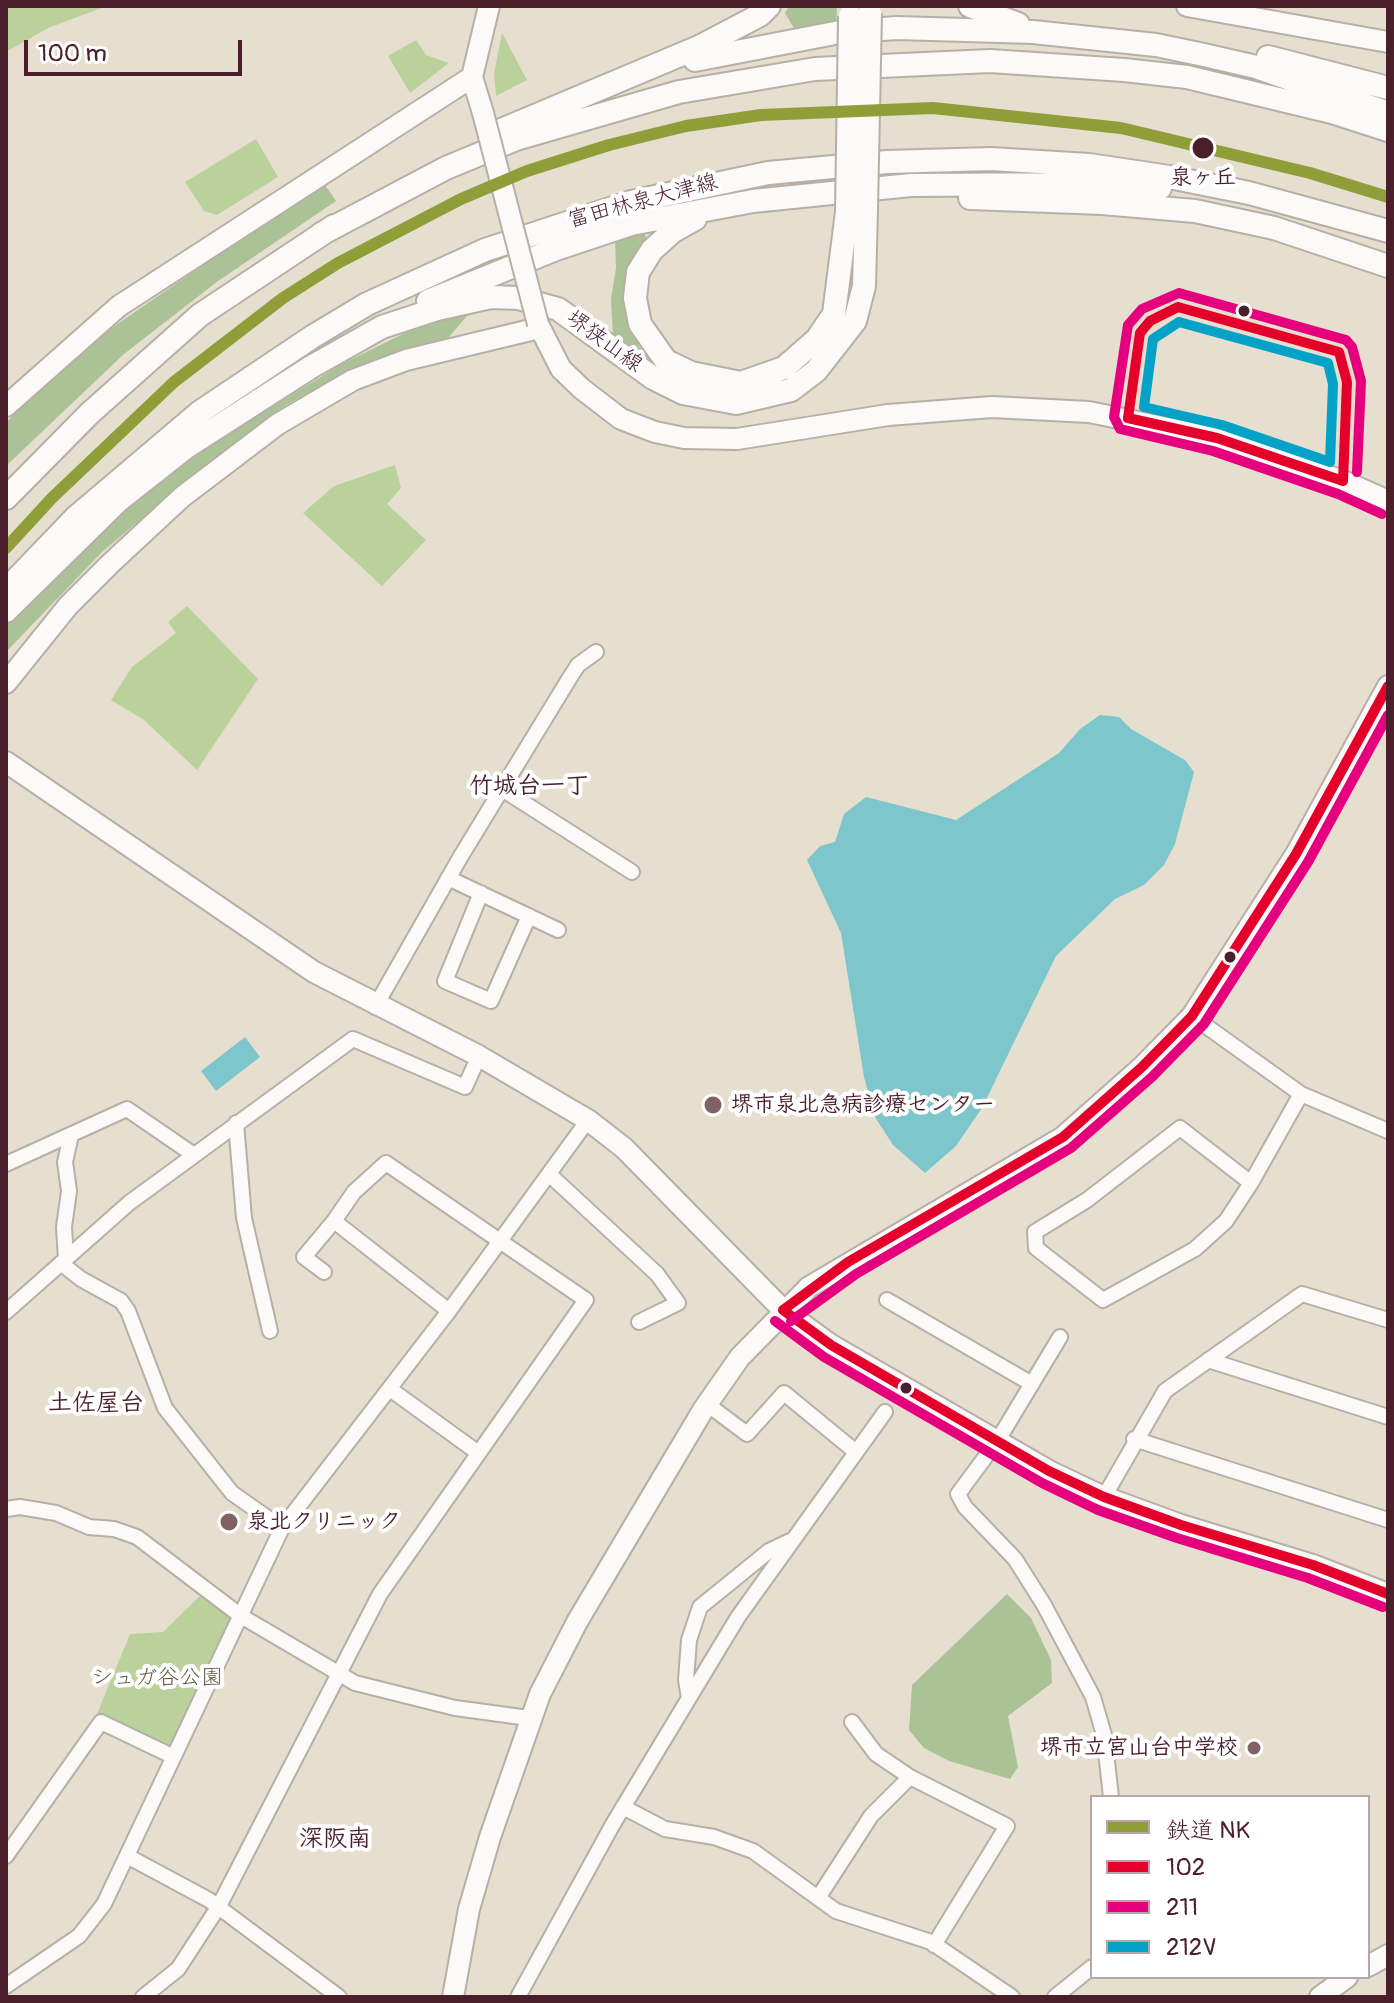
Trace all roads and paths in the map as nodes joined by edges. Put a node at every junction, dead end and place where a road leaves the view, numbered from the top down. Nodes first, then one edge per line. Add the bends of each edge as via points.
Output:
1 (489, 6) edge
2 (769, 6) edge
3 (970, 6) edge
4 (1187, 6) edge
5 (860, 10) edge
6 (1077, 36) junction
7 (1388, 42) edge
8 (1156, 45) junction
9 (472, 77) junction
10 (1388, 88) edge
11 (579, 97) junction
12 (1388, 113) edge
13 (1388, 130) edge
14 (1249, 193) junction
15 (815, 194) junction
16 (753, 201) junction
17 (856, 211) junction
18 (1388, 231) edge
19 (321, 234) junction
20 (1388, 266) edge
21 (539, 326) junction
22 (382, 327) junction
23 (6, 406) edge
24 (6, 498) edge
25 (1388, 501) edge
26 (6, 590) edge
27 (6, 611) edge
28 (596, 652) dead end
29 (6, 683) edge
30 (1388, 686) edge
31 (6, 762) edge
32 (502, 789) junction
33 (632, 872) dead end
34 (448, 878) junction
35 (481, 893) junction
36 (529, 916) junction
37 (558, 930) dead end
38 (375, 1007) junction
39 (1192, 1016) junction
40 (479, 1056) junction
41 (1301, 1094) junction
42 (588, 1120) junction
43 (236, 1123) junction
44 (1388, 1131) edge
45 (71, 1135) junction
46 (194, 1155) junction
47 (6, 1164) edge
48 (550, 1175) junction
49 (1251, 1183) junction
50 (334, 1221) junction
51 (500, 1242) junction
52 (64, 1262) junction
53 (324, 1272) dead end
54 (887, 1300) dead end
55 (783, 1310) junction
56 (449, 1311) junction
57 (6, 1312) edge
58 (1388, 1320) edge
59 (639, 1322) dead end
60 (270, 1331) dead end
61 (1060, 1337) dead end
62 (1208, 1360) junction
63 (1032, 1384) junction
64 (390, 1389) junction
65 (707, 1404) junction
66 (885, 1412) dead end
67 (1388, 1417) edge
68 (1134, 1439) junction
69 (998, 1440) junction
70 (477, 1452) junction
71 (856, 1452) junction
72 (1104, 1497) junction
73 (6, 1509) edge
74 (1388, 1520) edge
75 (282, 1528) junction
76 (790, 1541) junction
77 (1388, 1594) edge
78 (241, 1616) junction
79 (336, 1674) junction
80 (689, 1698) junction
81 (529, 1718) junction
82 (852, 1722) dead end
83 (172, 1756) junction
84 (910, 1777) junction
85 (1111, 1795) edge
86 (623, 1807) junction
87 (6, 1856) edge
88 (129, 1857) junction
89 (818, 1898) junction
90 (219, 1906) junction
91 (934, 1945) junction
92 (1388, 1955) edge
93 (1370, 1965) edge
94 (1090, 1969) edge
95 (1344, 1979) edge
96 (6, 1986) edge
97 (143, 1997) edge
98 (339, 1997) edge
99 (453, 1997) edge
100 (518, 1997) edge
101 (1012, 1997) edge
102 (1055, 1997) edge
103 (1320, 1997) edge

1 - 9 street
2 - 11 main road via 699,47
3 - 6 main road via 1004,20
4 - 7 street
5 - 17 main road, 堺狭山線, bridge
6 - 8 main road
6 - 11 main road via 963,29 840,32 727,51
8 - 10 main road via 1254,54
8 - 12 main road via 1256,67
9 - 21 street, bridge
9 - 23 street via 119,306
11 - 19 main road via 452,153
13 - 19 main road via 1202,81 1124,70 990,61 815,69 679,92 516,139 446,168
14 - 15 main road via 1004,184
14 - 18 main road, 富田林泉大津線
14 - 26 main road, 富田林泉大津線 via 1089,165 900,161 705,184 553,226 485,250 367,304 250,376 107,489
15 - 16 main road
15 - 20 main road via 1195,211 1274,228
16 - 17 main road, 堺狭山線 via 672,232 638,272 635,298 651,344 666,361 716,380 741,383 764,378 817,339 834,314
16 - 22 main road via 631,224 556,249 437,296
17 - 22 main road, 堺狭山線 via 864,286 855,321 816,371 791,390 767,398 736,403 683,393 653,378 558,309 518,298 491,297
19 - 24 main road via 213,306 164,346
21 - 25 street via 561,369 582,389 621,419 684,438 737,439 888,415 992,407 1094,412 1217,438
21 - 29 street via 406,360 353,380 278,424 182,497 112,562 68,606
22 - 27 main road, 堺狭山線 via 185,448 119,500
28 - 32 street via 578,665
30 - 39 street via 1296,854
31 - 38 street via 314,972
32 - 33 street
32 - 34 street
34 - 35 street
34 - 38 street
35 - 36 street
35 - 36 street via 445,981 491,1001
36 - 37 street
38 - 40 street
39 - 41 street
39 - 55 street via 1063,1137 848,1262
40 - 42 street
40 - 43 street via 465,1087 353,1039
41 - 44 street
41 - 49 street
42 - 48 street
42 - 55 street via 624,1148
43 - 46 street
43 - 60 street via 244,1218
45 - 46 street via 127,1109
45 - 47 street
45 - 52 street via 65,1162 69,1191
46 - 52 street via 129,1203
48 - 51 street
48 - 59 street via 657,1274 678,1303
49 - 49 street via 1209,1238 1103,1300 1036,1248 1035,1232 1098,1193 1180,1128
50 - 51 street via 354,1192 386,1163
50 - 53 street via 304,1257
50 - 56 street
51 - 56 street
51 - 70 street via 586,1300
52 - 57 street
52 - 75 street via 121,1301 165,1408 232,1493
54 - 63 street
55 - 65 street
55 - 69 street via 831,1345
56 - 64 street
58 - 62 street via 1302,1294
61 - 63 street
62 - 67 street
62 - 68 street via 1165,1391
63 - 69 street
64 - 70 street
64 - 75 street
65 - 71 street via 747,1434 784,1393
65 - 81 street via 577,1622
66 - 71 street
68 - 72 street
68 - 74 street
69 - 72 street
69 - 85 street via 958,1494 1015,1559 1093,1697 1104,1735
70 - 79 street via 380,1594
71 - 76 street
72 - 77 street
73 - 78 street via 56,1513 89,1527 137,1537
75 - 78 street
76 - 80 street
76 - 80 street via 769,1551 700,1607 689,1640
78 - 79 street
78 - 83 street
79 - 81 street via 397,1697
79 - 90 street
80 - 86 street
81 - 99 street via 469,1909
82 - 84 street via 876,1754
83 - 87 street via 101,1722
83 - 88 street
84 - 89 street via 871,1816
84 - 91 street via 1007,1826
86 - 89 street via 665,1829 714,1837 753,1851
86 - 100 street
88 - 90 street
88 - 96 street via 104,1904 79,1936
89 - 91 street via 836,1911
90 - 97 street via 178,1969
90 - 98 street
91 - 101 street
92 - 93 street
94 - 102 street
95 - 103 street

